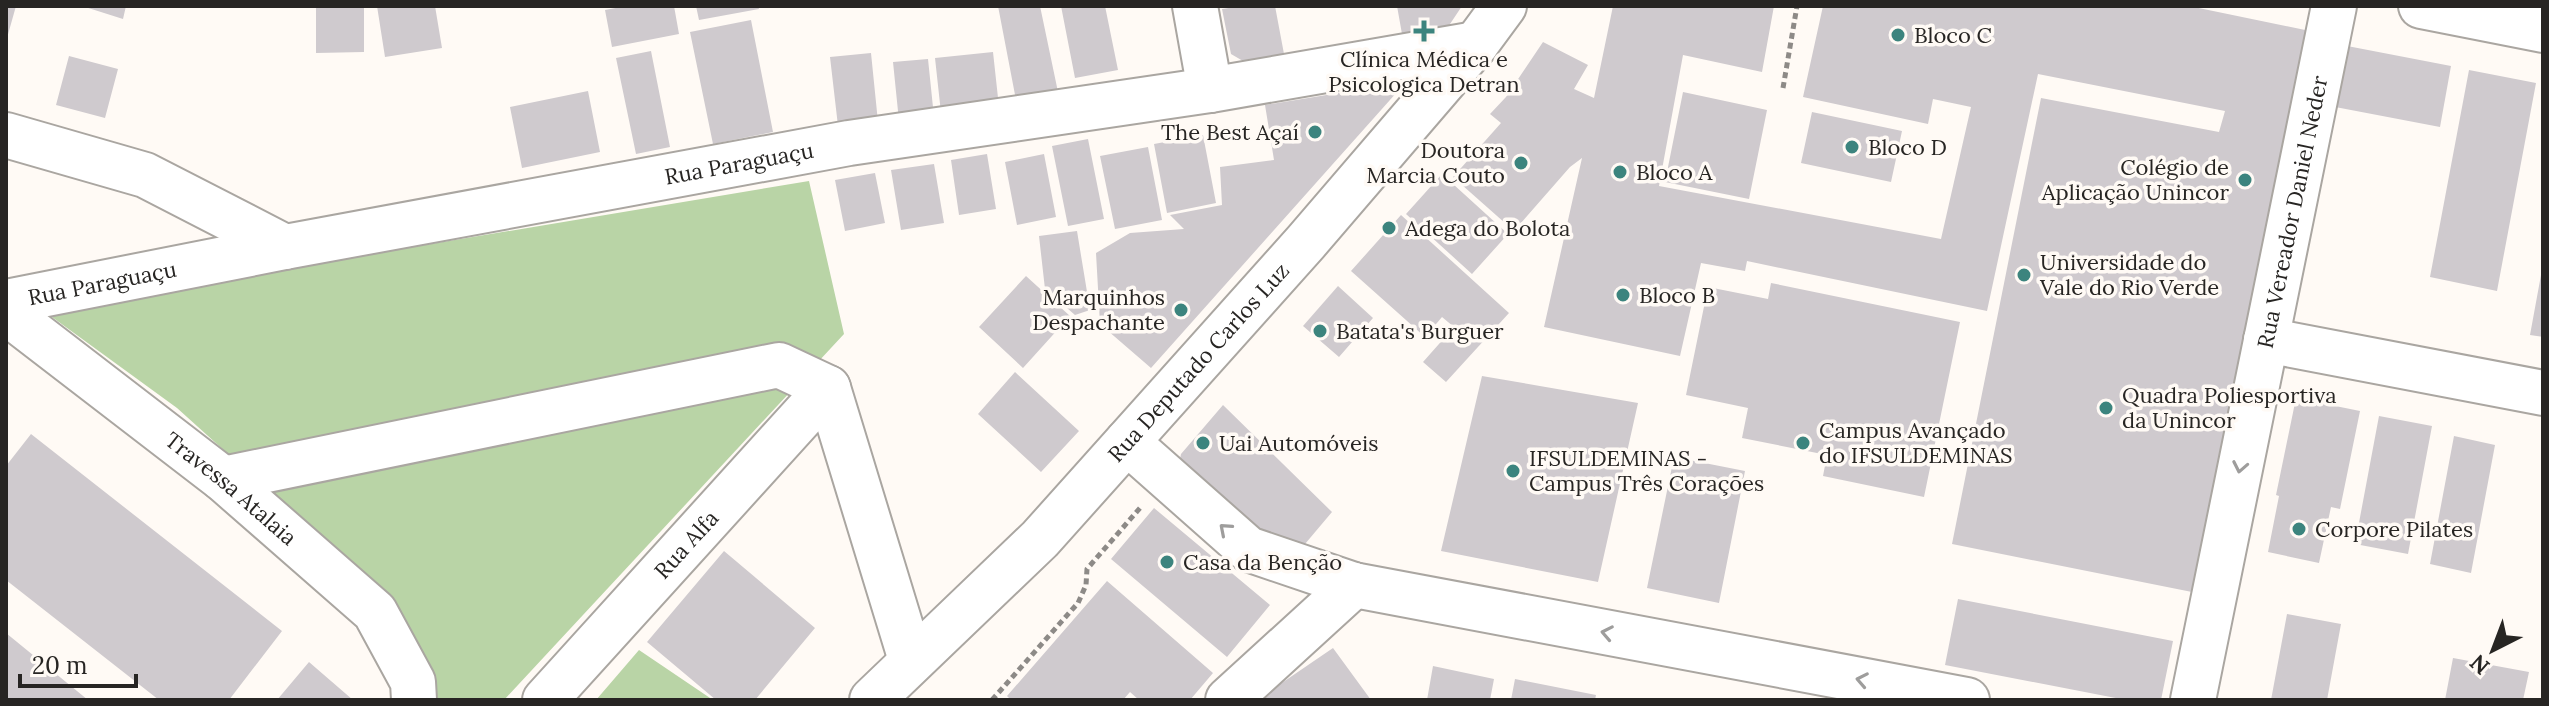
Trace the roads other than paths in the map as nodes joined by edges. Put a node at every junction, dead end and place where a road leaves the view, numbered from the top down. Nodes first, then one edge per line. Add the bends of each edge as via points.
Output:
1 (1195, 6) edge
2 (1504, 6) edge
3 (2334, 6) edge
4 (2421, 6) edge
5 (2543, 30) edge
6 (1476, 44) junction
7 (1210, 90) junction
8 (6, 135) edge
9 (285, 247) junction
10 (6, 302) edge
11 (6, 312) edge
12 (2266, 340) junction
13 (828, 388) junction
14 (2543, 393) edge
15 (1127, 442) junction
16 (223, 479) junction
17 (1354, 585) junction
18 (911, 660) junction
19 (414, 700) edge
20 (545, 700) edge
21 (872, 700) edge
22 (1228, 700) edge
23 (1967, 700) edge
24 (2193, 700) edge

1 - 7 street
2 - 6 street, Rua Deputado Carlos Luz
3 - 12 street, Rua Vereador Daniel Neder
4 - 5 street
6 - 7 street, Rua Paraguaçu
6 - 15 street, Rua Deputado Carlos Luz
7 - 9 street, Rua Paraguaçu via 849,143
8 - 9 street via 145,175
9 - 10 street, Rua Paraguaçu
11 - 16 street, Travessa Atalaia
12 - 14 street
12 -> 24 street, Rua Vereador Daniel Neder
13 - 16 street via 779,365
13 - 18 street
13 - 20 street, Rua Alfa
17 -> 15 street via 1248,549
15 - 18 street, Rua Deputado Carlos Luz via 1040,539
16 - 19 street, Travessa Atalaia via 375,612 413,682
17 - 22 street
23 -> 17 street
18 - 21 street, Rua Deputado Carlos Luz

